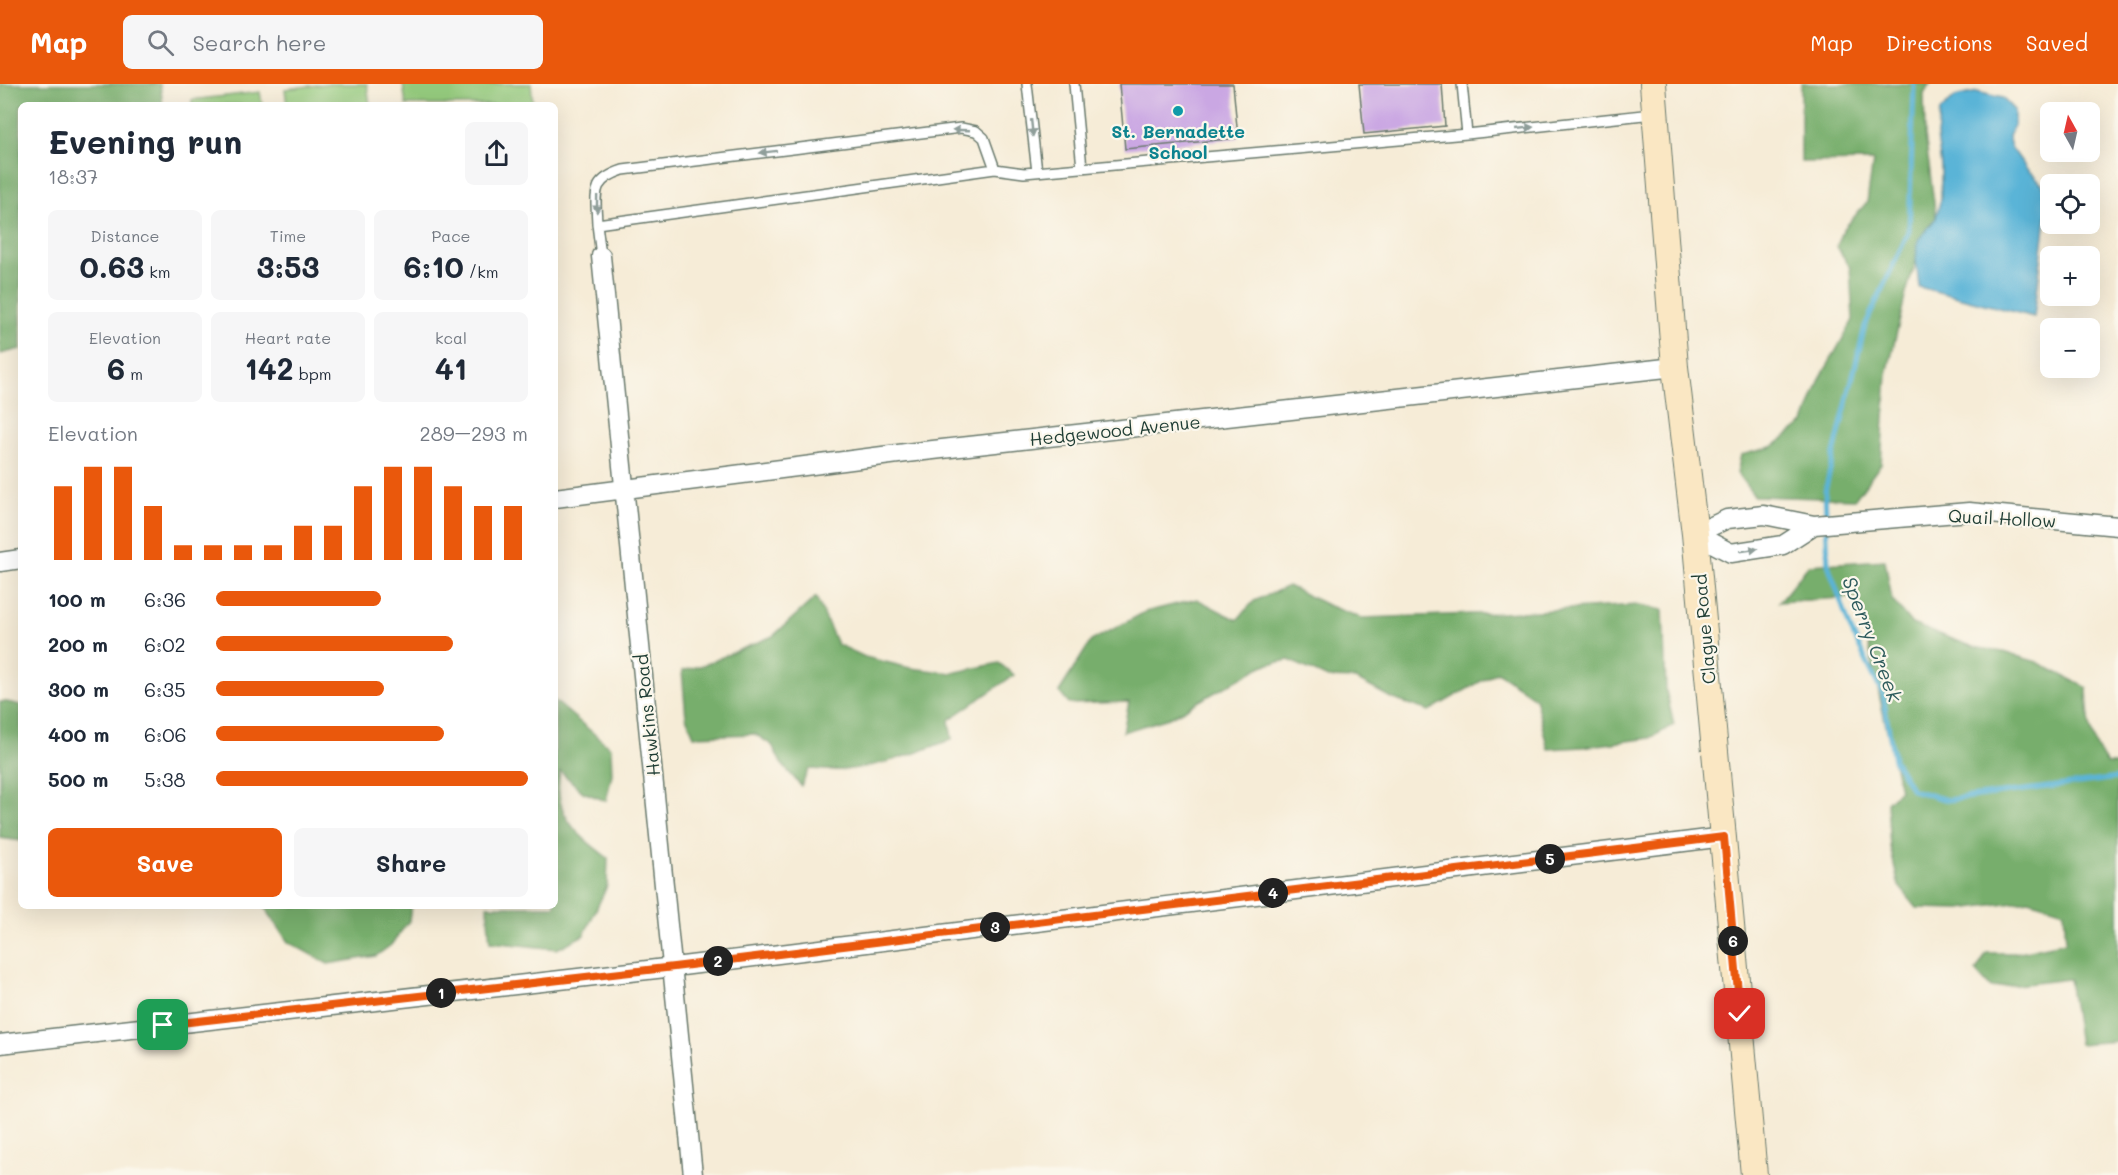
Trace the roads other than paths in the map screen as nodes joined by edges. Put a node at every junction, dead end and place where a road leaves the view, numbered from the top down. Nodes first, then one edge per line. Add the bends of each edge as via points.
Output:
1 (1028, 84) edge
2 (1074, 84) edge
3 (1462, 84) edge
4 (1653, 84) edge
5 (1656, 114) junction
6 (1467, 134) junction
7 (1082, 168) junction
8 (995, 169) junction
9 (1037, 172) junction
10 (597, 224) junction
11 (601, 256) joint
12 (1675, 367) junction
13 (624, 490) junction
14 (558, 498) edge
15 (1814, 525) junction
16 (2118, 526) edge
17 (1695, 534) junction
18 (18, 560) edge
19 (0, 562) edge
20 (1724, 837) junction
21 (674, 967) junction
22 (0, 1044) edge
23 (693, 1175) edge
24 (1755, 1175) edge

1 -> 9 lane
2 - 7 lane
3 - 6 lane
4 - 5 main road, Clague Road
6 -> 5 lane
5 - 12 main road, Clague Road
6 - 7 lane
7 - 9 lane
8 - 9 lane
8 - 10 lane
8 -> 10 lane via 984,138 976,131 961,128 623,170 606,176 598,185
10 - 11 lane
11 - 13 street, Hawkins Road
12 - 13 street, Hedgewood Avenue via 906,453
12 - 17 main road, Clague Road
13 - 14 street, Hedgewood Avenue
13 - 21 street, Hawkins Road
15 - 16 street, Quail Hollow via 1969,512
15 - 17 street, Quail Hollow via 1764,515 1727,519
17 -> 15 street, Quail Hollow via 1731,552 1783,544
17 - 20 main road, Clague Road
18 - 19 street
20 - 21 street
20 - 24 main road, Clague Road
21 - 22 street
21 - 23 street, Hawkins Road

